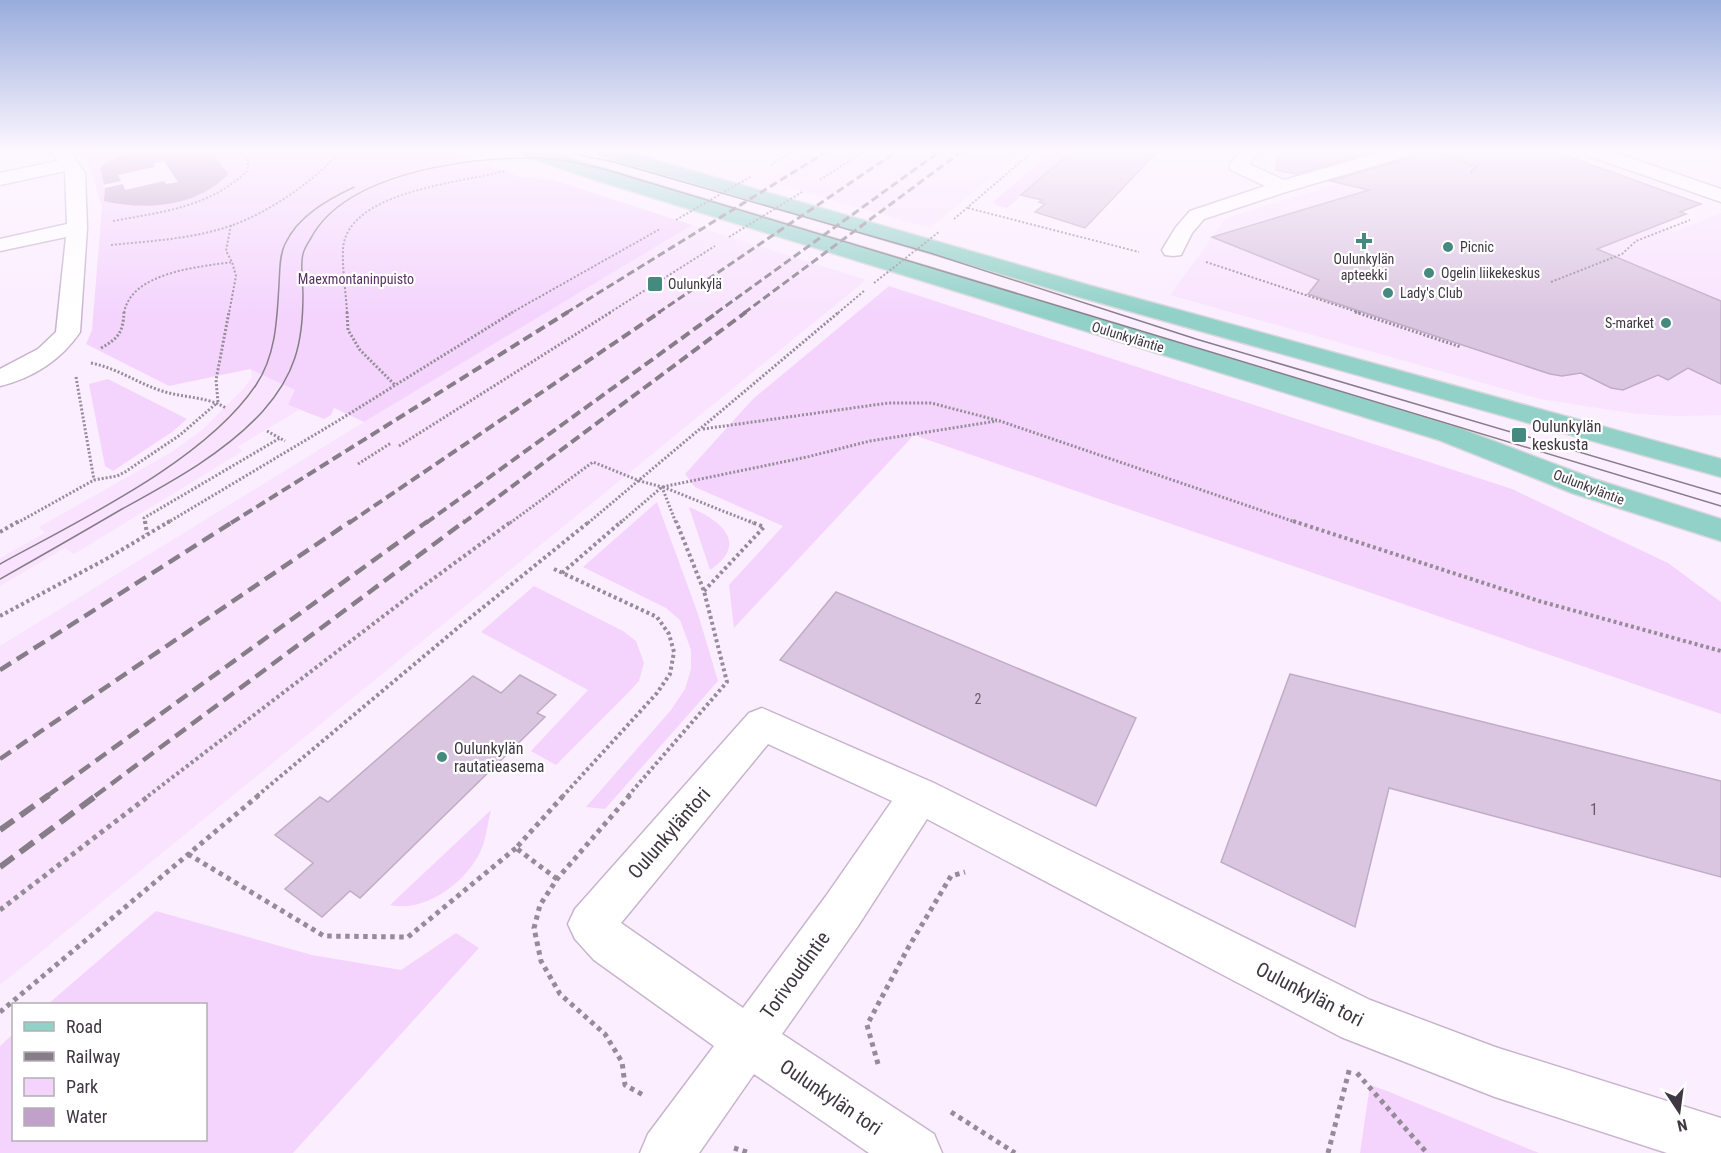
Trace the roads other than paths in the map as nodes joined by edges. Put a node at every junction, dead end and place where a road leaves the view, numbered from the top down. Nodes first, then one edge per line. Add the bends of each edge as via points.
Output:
1 (76, 206) edge
2 (698, 206) edge
3 (791, 206) edge
4 (1192, 206) edge
5 (1225, 206) edge
6 (1197, 215) junction
7 (76, 239) junction
8 (0, 245) edge
9 (1173, 250) road end
10 (0, 378) edge
11 (1721, 468) edge
12 (1721, 530) edge
13 (920, 795) junction
14 (747, 1041) junction
15 (1721, 1144) edge
16 (667, 1153) edge
17 (915, 1153) edge

1 - 7 street
2 - 12 main road, Oulunkyläntie via 1449,434 1583,486
3 - 11 main road, Oulunkyläntie
4 - 6 street via 1189,208
5 - 6 street
6 - 9 street
7 - 8 street
7 - 10 street via 68,332 60,346
13 - 14 street, Torivoudintie
13 - 14 street, Oulunkyläntori via 762,724 591,924 610,944
13 - 15 street, Oulunkylän tori via 1358,1020 1495,1072
14 - 16 street, Torivoudintie
14 - 17 street, Oulunkylän tori

